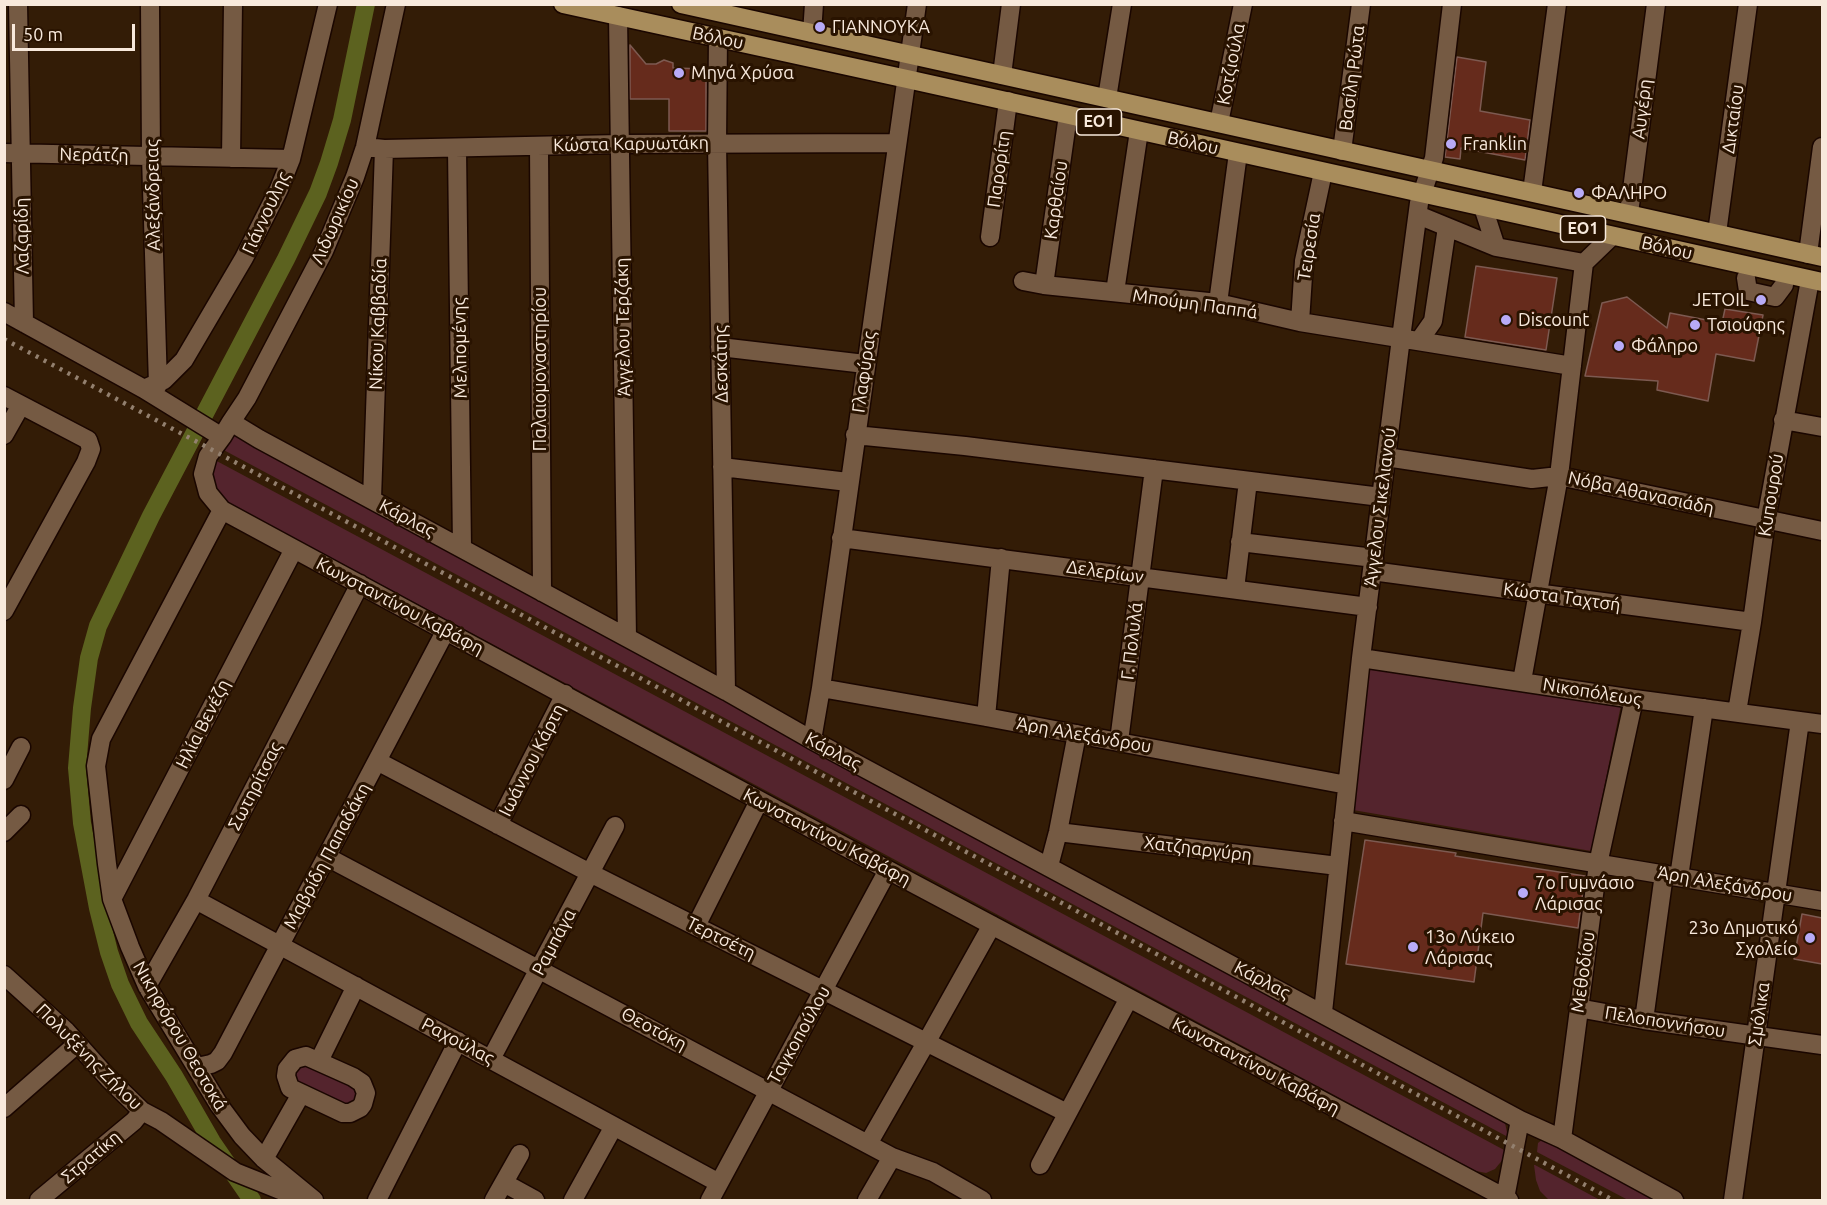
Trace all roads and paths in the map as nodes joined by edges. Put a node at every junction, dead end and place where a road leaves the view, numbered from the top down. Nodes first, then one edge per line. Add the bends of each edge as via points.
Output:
1 (18, 4) edge
2 (150, 4) edge
3 (233, 4) edge
4 (328, 4) edge
5 (396, 4) edge
6 (563, 4) edge
7 (681, 4) edge
8 (814, 4) edge
9 (917, 4) edge
10 (1011, 4) edge
11 (1122, 4) edge
12 (1243, 4) edge
13 (1361, 4) edge
14 (1452, 4) edge
15 (1557, 4) edge
16 (1656, 4) edge
17 (1748, 4) edge
18 (715, 8) edge
19 (618, 16) junction
20 (12, 28) edge
21 (812, 33) junction
22 (718, 38) junction
23 (910, 54) junction
24 (1002, 75) junction
25 (907, 79) junction
26 (1107, 98) junction
27 (1008, 101) junction
28 (1068, 115) junction
29 (1220, 123) junction
30 (1139, 131) junction
31 (717, 143) junction
32 (897, 143) junction
33 (620, 144) junction
34 (539, 146) junction
35 (365, 147) junction
36 (1822, 147) edge
37 (384, 149) junction
38 (457, 149) junction
39 (1342, 150) junction
40 (12, 153) edge
41 (1238, 153) junction
42 (151, 156) junction
43 (231, 158) junction
44 (291, 159) junction
45 (1430, 170) junction
46 (1323, 172) junction
47 (1532, 192) junction
48 (1422, 193) junction
49 (1483, 207) junction
50 (1629, 213) junction
51 (1418, 215) junction
52 (1447, 227) junction
53 (1717, 233) junction
54 (1612, 236) junction
55 (990, 237) dead end
56 (1496, 247) junction
57 (1815, 255) edge
58 (1584, 263) junction
59 (1746, 278) dead end
60 (1023, 281) dead end
61 (1816, 281) edge
62 (1044, 285) junction
63 (1784, 285) dead end
64 (1115, 292) junction
65 (1218, 303) junction
66 (4, 312) edge
67 (1300, 322) junction
68 (24, 323) junction
69 (1410, 340) junction
70 (720, 347) junction
71 (865, 364) junction
72 (1572, 366) junction
73 (151, 387) junction
74 (4, 396) edge
75 (21, 405) junction
76 (1783, 420) junction
77 (1822, 427) edge
78 (223, 430) junction
79 (4, 435) edge
80 (855, 435) junction
81 (1386, 457) junction
82 (722, 467) junction
83 (1154, 470) junction
84 (1559, 476) junction
85 (1248, 481) junction
86 (848, 482) junction
87 (1381, 497) junction
88 (372, 499) junction
89 (222, 510) junction
90 (1766, 520) junction
91 (1822, 531) edge
92 (841, 538) junction
93 (1240, 542) junction
94 (462, 547) junction
95 (294, 549) junction
96 (1001, 558) junction
97 (1373, 565) junction
98 (1140, 577) junction
99 (360, 584) junction
100 (1234, 589) junction
101 (542, 592) junction
102 (1538, 594) junction
103 (1368, 607) junction
104 (4, 611) edge
105 (1752, 622) junction
106 (446, 630) junction
107 (627, 637) junction
108 (1362, 658) junction
109 (1522, 681) junction
110 (821, 688) junction
111 (726, 691) junction
112 (565, 694) junction
113 (1634, 699) junction
114 (1704, 708) junction
115 (1737, 712) junction
116 (986, 717) junction
117 (1800, 721) junction
118 (1822, 724) edge
119 (1077, 734) junction
120 (812, 740) junction
121 (1119, 741) junction
122 (21, 747) dead end
123 (377, 761) junction
124 (4, 780) edge
125 (1347, 785) junction
126 (759, 801) junction
127 (21, 815) dead end
128 (1343, 821) junction
129 (498, 825) junction
130 (615, 826) dead end
131 (4, 832) edge
132 (1058, 832) junction
133 (327, 857) junction
134 (1598, 864) junction
135 (1049, 866) junction
136 (1338, 866) junction
137 (888, 870) junction
138 (590, 873) junction
139 (1671, 875) junction
140 (1775, 893) junction
141 (112, 899) junction
142 (196, 900) junction
143 (1822, 901) edge
144 (992, 925) junction
145 (696, 926) junction
146 (280, 945) junction
147 (540, 969) junction
148 (4, 975) edge
149 (147, 986) junction
150 (356, 986) junction
151 (824, 989) junction
152 (1129, 998) junction
153 (1578, 1008) junction
154 (1323, 1012) junction
155 (1644, 1020) junction
156 (1756, 1035) junction
157 (458, 1041) junction
158 (927, 1041) junction
159 (77, 1044) junction
160 (1822, 1045) edge
161 (491, 1059) junction
162 (319, 1061) junction
163 (197, 1067) junction
164 (770, 1090) junction
165 (301, 1094) junction
166 (4, 1108) edge
167 (142, 1111) junction
168 (1067, 1113) junction
169 (1521, 1120) junction
170 (614, 1126) junction
171 (1562, 1139) junction
172 (868, 1144) junction
173 (520, 1154) dead end
174 (892, 1157) junction
175 (264, 1159) junction
176 (1040, 1165) dead end
177 (504, 1183) junction
178 (719, 1184) junction
179 (1507, 1199) edge
180 (39, 1200) edge
181 (305, 1200) edge
182 (314, 1200) edge
183 (377, 1200) edge
184 (494, 1200) edge
185 (535, 1200) edge
186 (573, 1200) edge
187 (710, 1200) edge
188 (867, 1200) edge
189 (982, 1200) edge
190 (1674, 1200) edge
191 (1733, 1200) edge

1 - 20 street, Λαζαρίδη
2 - 42 street, Αλεξάνδρειας
3 - 43 street
4 - 44 street, Γιάννουλης
5 - 35 street, Λιδωρικίου
6 - 19 main road, Βόλου / ΕΟ1
7 - 18 main road, Βόλου / ΕΟ1
8 - 21 street
9 - 23 street, Γλαφύρας
10 - 24 street
11 - 26 street
12 - 29 street, Κοτζιούλα
13 - 39 street, Βασίλη Ρώτα
14 - 45 street, Άγγελου Σικελιανού
15 - 47 street
16 - 50 street, Αυγέρη
17 - 53 street, Δικταίου
18 - 21 main road, Βόλου / ΕΟ1
19 - 22 main road, Βόλου / ΕΟ1
19 - 33 street, Άγγελου Τερζάκη
20 - 40 street, Λαζαρίδη
21 - 23 main road, Βόλου / ΕΟ1
22 - 25 main road, Βόλου / ΕΟ1
22 - 31 street, Δεσκάτης
23 - 24 main road, Βόλου / ΕΟ1
23 - 25 street, Γλαφύρας
24 - 26 main road, Βόλου / ΕΟ1
25 - 27 main road, Βόλου / ΕΟ1
25 - 32 street, Γλαφύρας
26 - 29 main road, Βόλου / ΕΟ1
27 - 28 main road, Βόλου / ΕΟ1
27 - 55 street, Παρορίτη
28 - 30 main road, Βόλου / ΕΟ1
28 - 62 street, Καρθαίου
29 - 39 main road, Βόλου / ΕΟ1
30 - 41 main road, Βόλου / ΕΟ1
30 - 64 street
31 - 32 street, Κώστα Καρυωτάκη
31 - 33 street, Κώστα Καρυωτάκη
31 - 70 street, Δεσκάτης
32 - 71 street, Γλαφύρας
33 - 34 street, Κώστα Καρυωτάκη
33 - 107 street, Άγγελου Τερζάκη
34 - 38 street, Κώστα Καρυωτάκη
34 - 101 street, Παλαιομοναστηρίου
35 - 37 street, Κώστα Καρυωτάκη
35 - 78 street, Λιδωρικίου via 324,251 247,398
36 - 57 street
37 - 38 street, Κώστα Καρυωτάκη
37 - 88 street, Νίκου Καββαδία
38 - 94 street, Μελπομένης
39 - 45 main road, Βόλου / ΕΟ1
40 - 42 street, Νεράτζη
40 - 68 street, Λαζαρίδη
41 - 46 main road, Βόλου / ΕΟ1
41 - 65 street
42 - 43 street, Νεράτζη
42 - 73 street, Αλεξάνδρειας
43 - 44 street, Νεράτζη
44 - 73 street, Γιάννουλης via 244,258 192,350 179,367
45 - 47 main road, Βόλου / ΕΟ1
45 - 48 street, Άγγελου Σικελιανού
46 - 48 main road, Βόλου / ΕΟ1
46 - 67 street, Τειρεσία via 1304,261
47 - 50 main road, Βόλου / ΕΟ1
48 - 49 main road, Βόλου / ΕΟ1
48 - 51 street, Άγγελου Σικελιανού
49 - 54 main road, Βόλου / ΕΟ1
49 - 56 street
50 - 53 main road, Βόλου / ΕΟ1
51 - 52 street
51 - 69 street, Άγγελου Σικελιανού
52 - 56 street
52 - 69 street via 1433,321
53 - 57 main road, Βόλου / ΕΟ1
54 - 58 street
54 - 61 main road, Βόλου / ΕΟ1
56 - 58 street
58 - 72 street
59 - 63 street via 1748,291 1775,297
60 - 62 street, Μπούμη Παππά
61 - 76 street, Κυπουρού
62 - 64 street, Μπούμη Παππά
64 - 65 street, Μπούμη Παππά
65 - 67 street, Μπούμη Παππά
66 - 68 street, Κάρλας
67 - 69 street, Μπούμη Παππά
68 - 73 street, Κάρλας
69 - 72 street, Μπούμη Παππά
69 - 81 street, Άγγελου Σικελιανού
70 - 71 street
70 - 82 street, Δεσκάτης
71 - 80 street, Γλαφύρας
72 - 84 street
73 - 78 street, Κάρλας via 167,405
74 - 75 street
75 - 79 street
75 - 104 street via 88,440 91,449
76 - 77 street
76 - 90 street, Κυπουρού
78 - 88 street, Κάρλας via 259,439
78 - 89 street, Κωνσταντίνου Καβάφη via 203,474 208,493
80 - 83 street
80 - 86 street, Γλαφύρας
81 - 84 street, Νόβα Αθανασιάδη via 1532,478
81 - 87 street, Άγγελου Σικελιανού
82 - 86 street
82 - 111 street, Δεσκάτης
83 - 85 street
83 - 98 street, Γ. Πολυλά
84 - 90 street, Νόβα Αθανασιάδη
84 - 102 street
85 - 87 street
85 - 93 street
86 - 92 street, Γλαφύρας
87 - 97 street, Άγγελου Σικελιανού
88 - 94 street, Κάρλας
89 - 95 street, Κωνσταντίνου Καβάφη
89 - 141 street, Νικηφόρου Θεοτοκά via 101,738 96,766
90 - 91 street, Νόβα Αθανασιάδη
90 - 105 street, Κυπουρού
92 - 96 street, Δελερίων
92 - 110 street, Γλαφύρας
93 - 97 street, Κώστα Ταχτσή
93 - 100 street
94 - 101 street, Κάρλας
95 - 99 street, Κωνσταντίνου Καβάφη
95 - 141 street, Ηλία Βενέζη
96 - 98 street, Δελερίων
96 - 116 street
97 - 102 street, Κώστα Ταχτσή
97 - 103 street, Άγγελου Σικελιανού
98 - 100 street, Δελερίων
98 - 121 street, Γ. Πολυλά
99 - 106 street, Κωνσταντίνου Καβάφη
99 - 142 street, Σωτηρίτσας
100 - 103 street, Δελερίων
101 - 107 street, Κάρλας
102 - 105 street, Κώστα Ταχτσή
102 - 109 street
103 - 108 street, Άγγελου Σικελιανού
105 - 115 street, Κυπουρού
106 - 112 street, Κωνσταντίνου Καβάφη
106 - 123 street, Μαβρίδη Παπαδάκη
107 - 111 street, Κάρλας
108 - 109 street, Νικοπόλεως
108 - 125 street, Άγγελου Σικελιανού
109 - 113 street, Νικοπόλεως
110 - 116 street, Άρη Αλεξάνδρου
110 - 120 street, Γλαφύρας
111 - 120 street, Κάρλας
112 - 126 street, Κωνσταντίνου Καβάφη
112 - 129 street, Ιωάννου Κάρτη
113 - 114 street, Νικοπόλεως
113 - 134 street, Μεθοδίου
114 - 115 street, Νικοπόλεως
114 - 139 street
115 - 117 street, Νικοπόλεως
116 - 119 street, Άρη Αλεξάνδρου
117 - 118 street, Νικοπόλεως
117 - 140 street, Σμόλικα
119 - 121 street, Άρη Αλεξάνδρου
119 - 132 street
120 - 135 street, Κάρλας
121 - 125 street, Άρη Αλεξάνδρου
122 - 124 street
123 - 129 street, Τερτσέτη
123 - 133 street, Μαβρίδη Παπαδάκη
125 - 128 street, Άγγελου Σικελιανού
126 - 137 street, Κωνσταντίνου Καβάφη
126 - 145 street
127 - 131 street
128 - 134 street, Άρη Αλεξάνδρου
128 - 136 street, Άγγελου Σικελιανού
129 - 138 street, Τερτσέτη
130 - 138 street, Ραμπάγα
132 - 135 street
132 - 136 street, Χατζηαργύρη
133 - 146 street, Μαβρίδη Παπαδάκη
133 - 147 street, Θεοτόκη
134 - 139 street, Άρη Αλεξάνδρου
134 - 153 street, Μεθοδίου
135 - 154 street, Κάρλας
136 - 154 street, Άγγελου Σικελιανού
137 - 144 street, Κωνσταντίνου Καβάφη
137 - 151 street, Ταγκοπούλου
138 - 145 street, Τερτσέτη
138 - 147 street, Ραμπάγα
139 - 140 street, Άρη Αλεξάνδρου
139 - 155 street
140 - 143 street, Άρη Αλεξάνδρου
140 - 156 street, Σμόλικα
141 - 149 street, Νικηφόρου Θεοτοκά
142 - 146 street, Ραχούλας
142 - 149 street, Σωτηρίτσας
144 - 152 street, Κωνσταντίνου Καβάφη
144 - 158 street
145 - 151 street, Τερτσέτη
146 - 150 street, Ραχούλας
146 - 163 street, Μαβρίδη Παπαδάκη via 223,1053 217,1061
147 - 161 street, Ραμπάγα
147 - 164 street, Θεοτόκη
148 - 159 street, Πολυξένης Ζήλου
149 - 163 street, Νικηφόρου Θεοτοκά
150 - 157 street, Ραχούλας
150 - 162 street
151 - 158 street, Τερτσέτη
151 - 164 street, Ταγκοπούλου
152 - 168 street
152 - 179 street, Κωνσταντίνου Καβάφη
153 - 155 street, Πελοποννήσου
153 - 171 street, Μεθοδίου
154 - 169 street, Κάρλας
155 - 156 street, Πελοποννήσου
156 - 160 street, Πελοποννήσου
156 - 191 street, Σμόλικα
157 - 161 street, Ραχούλας
157 - 183 street
158 - 168 street, Τερτσέτη
158 - 172 street
159 - 166 street
159 - 167 street, Πολυξένης Ζήλου
161 - 170 street, Ραχούλας
162 - 165 street via 306,1056 290,1064 287,1082
162 - 165 street via 362,1083 366,1094 363,1104 356,1111 343,1113
163 - 175 street, Νικηφόρου Θεοτοκά via 219,1105
164 - 172 street, Θεοτόκη
164 - 178 street, Ταγκοπούλου
165 - 175 street
167 - 180 street, Στρατίκη
167 - 181 street, Πολυξένης Ζήλου via 235,1172
168 - 176 street
169 - 171 street, Κάρλας
169 - 179 street
170 - 178 street, Ραχούλας
170 - 186 street
171 - 190 street, Κάρλας
172 - 174 street, Θεοτόκη
173 - 177 street
174 - 188 street
174 - 189 street, Θεοτόκη via 933,1172
175 - 182 street, Νικηφόρου Θεοτοκά
177 - 184 street
177 - 185 street
178 - 187 street, Ταγκοπούλου

